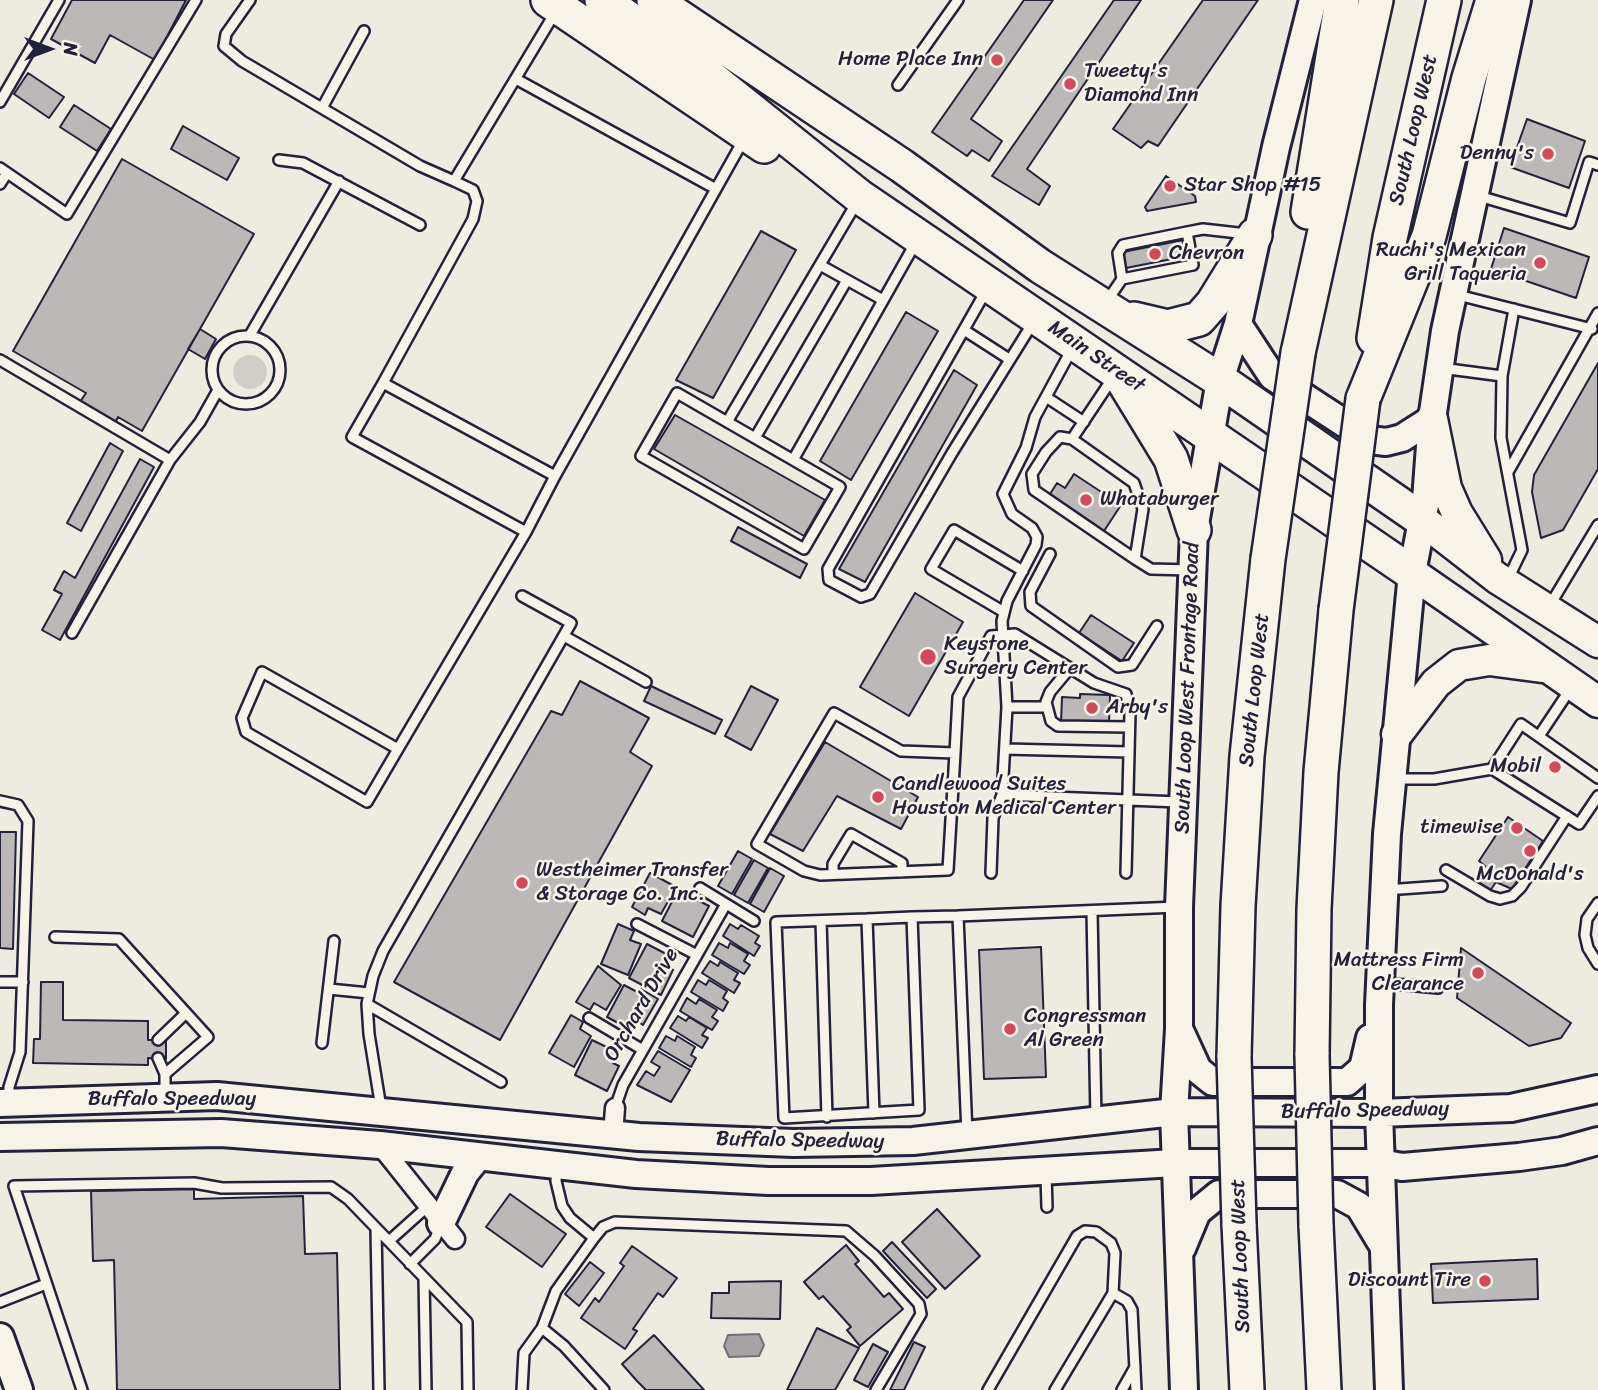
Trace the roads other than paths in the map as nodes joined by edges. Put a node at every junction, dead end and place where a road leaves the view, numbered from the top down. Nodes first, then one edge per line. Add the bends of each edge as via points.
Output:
1 (58, 0) edge
2 (196, 0) edge
3 (250, 0) edge
4 (602, 0) edge
5 (654, 0) edge
6 (690, 0) edge
7 (958, 0) edge
8 (1313, 0) edge
9 (1342, 0) edge
10 (1376, 0) edge
11 (1444, 0) edge
12 (1493, 0) edge
13 (1517, 0) edge
14 (553, 3) edge
15 (364, 31) dead end
16 (516, 79) junction
17 (898, 85) dead end
18 (0, 102) edge
19 (321, 108) junction
20 (747, 134) junction
21 (279, 160) dead end
22 (1598, 165) edge
23 (902, 166) junction
24 (3, 171) edge
25 (339, 181) junction
26 (454, 181) junction
27 (0, 184) edge
28 (716, 189) junction
29 (1475, 195) junction
30 (860, 197) junction
31 (420, 225) dead end
32 (1187, 232) junction
33 (1255, 235) junction
34 (919, 237) junction
35 (820, 265) junction
36 (1122, 279) junction
37 (847, 280) junction
38 (990, 285) junction
39 (1453, 294) junction
40 (883, 300) junction
41 (1514, 309) junction
42 (1111, 311) junction
43 (1598, 313) edge
44 (1037, 317) junction
45 (1238, 324) junction
46 (1592, 329) junction
47 (964, 330) junction
48 (250, 335) junction
49 (1075, 343) junction
50 (1298, 353) junction
51 (1009, 359) junction
52 (0, 360) edge
53 (1440, 368) junction
54 (1117, 371) junction
55 (1502, 376) junction
56 (1220, 380) junction
57 (383, 383) junction
58 (218, 390) junction
59 (1046, 397) junction
60 (1363, 399) junction
61 (1432, 419) junction
62 (727, 422) junction
63 (1084, 422) junction
64 (1209, 433) junction
65 (755, 438) junction
66 (1072, 439) junction
67 (170, 460) junction
68 (793, 460) junction
69 (1508, 472) junction
70 (555, 476) junction
71 (1421, 519) junction
72 (1598, 526) edge
73 (1194, 530) junction
74 (526, 532) junction
75 (1050, 554) dead end
76 (1135, 559) junction
77 (1023, 570) junction
78 (1192, 570) junction
79 (1412, 573) junction
80 (1501, 581) junction
81 (522, 596) dead end
82 (1549, 608) junction
83 (1004, 612) junction
84 (1157, 626) dead end
85 (72, 633) dead end
86 (1003, 634) junction
87 (564, 636) junction
88 (1598, 642) edge
89 (1070, 668) junction
90 (1561, 677) junction
91 (646, 682) dead end
92 (1598, 702) edge
93 (1007, 707) junction
94 (1046, 707) junction
95 (1129, 727) junction
96 (1397, 734) junction
97 (1539, 736) junction
98 (1005, 749) junction
99 (398, 750) junction
100 (1129, 752) junction
101 (955, 753) junction
102 (1492, 769) junction
103 (1597, 775) edge
104 (1392, 779) junction
105 (1002, 795) junction
106 (1598, 796) edge
107 (1128, 800) junction
108 (0, 801) edge
109 (1183, 802) junction
110 (1567, 816) junction
111 (1446, 870) dead end
112 (902, 872) junction
113 (992, 873) dead end
114 (1126, 873) dead end
115 (833, 874) junction
116 (1442, 886) dead end
117 (701, 888) dead end
118 (1384, 890) junction
119 (1598, 903) edge
120 (726, 904) junction
121 (1179, 907) junction
122 (1092, 911) junction
123 (958, 916) junction
124 (912, 917) junction
125 (867, 919) junction
126 (754, 920) dead end
127 (821, 920) junction
128 (637, 924) dead end
129 (55, 937) dead end
130 (334, 941) dead end
131 (697, 955) junction
132 (1598, 964) edge
133 (0, 982) edge
134 (23, 982) junction
135 (1438, 988) dead end
136 (328, 989) junction
137 (369, 993) junction
138 (1380, 993) junction
139 (367, 1004) junction
140 (186, 1013) junction
141 (589, 1018) dead end
142 (1179, 1029) junction
143 (158, 1040) dead end
144 (322, 1043) dead end
145 (643, 1051) junction
146 (158, 1058) dead end
147 (501, 1082) dead end
148 (165, 1086) junction
149 (1598, 1089) edge
150 (5, 1102) edge
151 (615, 1108) joint
152 (382, 1110) junction
153 (1174, 1112) junction
154 (874, 1113) junction
155 (1379, 1113) junction
156 (827, 1116) junction
157 (1096, 1119) junction
158 (967, 1135) junction
159 (626, 1136) junction
160 (0, 1137) edge
161 (913, 1141) junction
162 (1598, 1141) edge
163 (380, 1145) junction
164 (478, 1157) junction
165 (1175, 1163) junction
166 (1381, 1163) junction
167 (557, 1167) junction
168 (1046, 1170) junction
169 (636, 1174) junction
170 (916, 1179) junction
171 (1047, 1207) dead end
172 (442, 1223) junction
173 (376, 1228) junction
174 (594, 1238) junction
175 (389, 1241) junction
176 (1383, 1246) junction
177 (1178, 1257) junction
178 (410, 1264) junction
179 (424, 1278) junction
180 (46, 1284) junction
181 (1113, 1293) junction
182 (0, 1302) edge
183 (542, 1328) junction
184 (0, 1337) edge
185 (1135, 1367) junction
186 (19, 1390) edge
187 (81, 1390) edge
188 (379, 1390) edge
189 (426, 1390) edge
190 (468, 1390) edge
191 (522, 1390) edge
192 (604, 1390) edge
193 (876, 1390) edge
194 (988, 1390) edge
195 (1055, 1390) edge
196 (1122, 1390) edge
197 (1136, 1390) edge
198 (1184, 1390) edge
199 (1247, 1390) edge
200 (1324, 1390) edge
201 (1389, 1390) edge

1 - 18 lane
2 - 24 lane via 67,214
3 - 19 lane via 226,34 225,46
4 - 30 highway, Main Street via 686,58
5 - 23 highway
6 - 23 highway via 866,127
7 - 17 lane
8 - 33 main road, South Loop West Frontage Road
9 - 50 highway via 1309,188
10 - 50 highway, South Loop West
11 - 60 highway, South Loop West via 1390,239
12 - 60 highway via 1429,236
13 - 29 main road
14 - 16 lane
14 - 20 highway
15 - 19 lane
16 - 26 lane
16 - 28 lane
19 - 26 lane via 419,166
20 - 28 lane
20 - 30 highway
21 - 25 lane via 303,163
22 - 29 lane via 1589,162 1570,223
23 - 42 highway
24 - 27 lane
25 - 31 lane
25 - 48 lane
26 - 57 lane via 473,190 477,201 473,219
28 - 70 lane
29 - 39 main road
30 - 34 highway, Main Street
30 - 35 lane
32 - 33 lane via 1203,229
32 - 36 lane via 1123,245 1118,253
32 - 36 lane via 1193,265
33 - 42 highway via 1199,319 1168,327
33 - 45 main road, South Loop West Frontage Road
34 - 38 highway, Main Street
34 - 40 lane
35 - 37 lane
35 - 62 lane
36 - 42 lane
37 - 40 lane
37 - 65 lane
38 - 44 highway, Main Street
38 - 47 lane
39 - 41 lane
39 - 53 main road
40 - 68 lane
41 - 46 lane
41 - 55 lane
42 - 56 highway
43 - 46 lane
44 - 49 highway, Main Street
44 - 51 lane
45 - 56 main road, South Loop West Frontage Road
45 - 61 main road via 1272,376 1370,440 1402,438
46 - 69 lane
47 - 51 lane
47 - 51 lane via 828,569 829,580 862,597 870,594
48 - 58 lane via 228,340 214,358 213,380
48 - 58 lane via 277,354 280,377 276,387 259,402 248,404 236,403
49 - 54 highway, Main Street
49 - 59 lane
50 - 199 highway, South Loop West, bridge via 1268,559 1247,756 1238,906 1234,1058
52 - 67 lane
53 - 55 lane
53 - 61 main road
54 - 63 lane
54 - 64 highway, Main Street
54 - 73 highway via 1171,459
55 - 69 lane via 1501,438
56 - 64 main road, South Loop West Frontage Road
56 - 71 highway
57 - 70 lane
57 - 74 lane via 352,438
58 - 67 lane
59 - 63 lane
59 - 77 lane via 1003,494 1012,514 1037,537
60 - 200 highway, South Loop West, bridge via 1336,610 1314,909 1312,1055
61 - 71 main road
61 - 80 main road via 1446,488
62 - 65 lane
62 - 68 lane via 677,393 641,456 804,549 840,487
63 - 66 lane
64 - 73 main road, South Loop West Frontage Road
64 - 79 highway, Main Street
65 - 68 lane
66 - 76 lane via 1134,483 1143,509
66 - 76 lane via 1060,437 1046,452 1032,474 1034,490
67 - 85 lane
69 - 80 lane via 1522,550
70 - 74 lane
71 - 79 main road
71 - 80 main road
72 - 82 lane
73 - 78 main road, South Loop West Frontage Road
74 - 99 lane
75 - 84 lane via 1030,592 1031,606 1118,667 1132,665
76 - 78 lane via 1151,569
77 - 83 lane
77 - 83 lane via 954,530 931,569
78 - 109 main road, South Loop West Frontage Road
79 - 90 main road, Main Street
79 - 96 main road
80 - 82 main road
81 - 87 lane via 571,623
82 - 88 main road
83 - 86 lane
86 - 89 lane via 1015,634
86 - 93 lane
86 - 101 lane via 991,636 958,698
87 - 91 lane
87 - 137 lane via 383,951
89 - 94 lane via 1050,692
89 - 95 lane via 1126,694
90 - 92 main road, Main Street
90 - 96 main road via 1499,661 1459,665 1436,683
90 - 97 lane
93 - 94 lane
93 - 98 lane
94 - 95 lane via 1058,726
95 - 100 lane
96 - 104 main road
97 - 102 lane via 1521,724
97 - 103 lane
98 - 100 lane
98 - 105 lane
99 - 99 lane via 366,802 246,732 242,718 262,673
100 - 107 lane
101 - 112 lane via 948,870
101 - 115 lane via 901,751 834,713 757,844 804,871
102 - 104 lane via 1434,779
102 - 110 lane
104 - 118 main road
105 - 107 lane
105 - 113 lane via 993,818
106 - 110 lane via 1579,824
107 - 109 lane
107 - 114 lane
108 - 134 lane via 18,805 28,821
109 - 121 main road, South Loop West Frontage Road
110 - 111 lane via 1512,895 1490,896
112 - 115 lane
112 - 115 lane via 902,863 850,834 833,864
116 - 118 lane
117 - 120 lane
118 - 138 main road
119 - 132 lane via 1587,919 1585,935
120 - 126 lane
120 - 131 lane, Orchard Drive
121 - 122 lane
121 - 142 main road, South Loop West Frontage Road
122 - 123 lane
122 - 157 lane
123 - 124 lane
123 - 158 lane
124 - 125 lane
124 - 154 lane via 919,1110
125 - 127 lane
125 - 154 lane
127 - 156 lane
127 - 156 lane via 776,922 785,1118
128 - 131 lane
129 - 140 lane via 119,939
130 - 136 lane
131 - 145 lane, Orchard Drive
133 - 134 lane
134 - 150 lane via 20,1052
135 - 138 lane
136 - 137 lane
136 - 144 lane
137 - 139 lane
138 - 142 main road via 1363,1068 1347,1082 1213,1082 1198,1070
138 - 155 main road
139 - 147 lane
139 - 152 lane
140 - 143 lane
140 - 148 lane via 208,1037
141 - 145 lane
142 - 153 main road, South Loop West Frontage Road
145 - 151 lane, Orchard Drive
146 - 148 lane
148 - 150 main road, Buffalo Speedway
148 - 152 main road, Buffalo Speedway via 218,1096
149 - 155 main road, Buffalo Speedway via 1511,1108
151 - 159 street, Orchard Drive
152 - 159 main road, Buffalo Speedway
152 - 163 main road
153 - 155 main road, Buffalo Speedway
153 - 157 main road, Buffalo Speedway
153 - 165 main road, South Loop West Frontage Road
154 - 156 lane
155 - 166 main road
157 - 158 main road, Buffalo Speedway
158 - 161 main road, Buffalo Speedway
159 - 161 main road, Buffalo Speedway via 794,1143
159 - 169 main road
160 - 163 main road, Buffalo Speedway via 221,1133
161 - 170 main road
162 - 166 main road, Buffalo Speedway via 1520,1157 1402,1167
163 - 164 main road, Buffalo Speedway
163 - 172 street
164 - 167 main road, Buffalo Speedway
164 - 172 main road via 465,1173
165 - 166 main road, Buffalo Speedway
165 - 168 main road, Buffalo Speedway
165 - 177 main road, South Loop West Frontage Road
166 - 176 main road
167 - 169 main road, Buffalo Speedway
167 - 174 lane via 562,1206
168 - 170 main road, Buffalo Speedway
168 - 171 lane
169 - 170 main road, Buffalo Speedway via 768,1181
172 - 175 lane
172 - 178 lane via 435,1239
173 - 175 lane
173 - 180 lane via 331,1187 222,1188 194,1183 14,1186
173 - 188 lane
174 - 183 lane via 556,1291
174 - 193 lane via 615,1222 846,1231 875,1255 919,1304 921,1314
175 - 178 lane
176 - 177 main road via 1359,1206 1337,1194 1219,1194 1198,1212
176 - 201 main road
177 - 198 main road, South Loop West Frontage Road
178 - 179 lane
179 - 189 lane
179 - 190 lane via 467,1322
180 - 182 lane
180 - 187 lane
181 - 185 lane via 1127,1300 1132,1311
181 - 194 lane via 1115,1253 1111,1243 1096,1232 1085,1231 1077,1236
181 - 195 lane
183 - 191 lane via 524,1353
183 - 192 lane
184 - 186 main road
185 - 196 lane
185 - 197 lane

